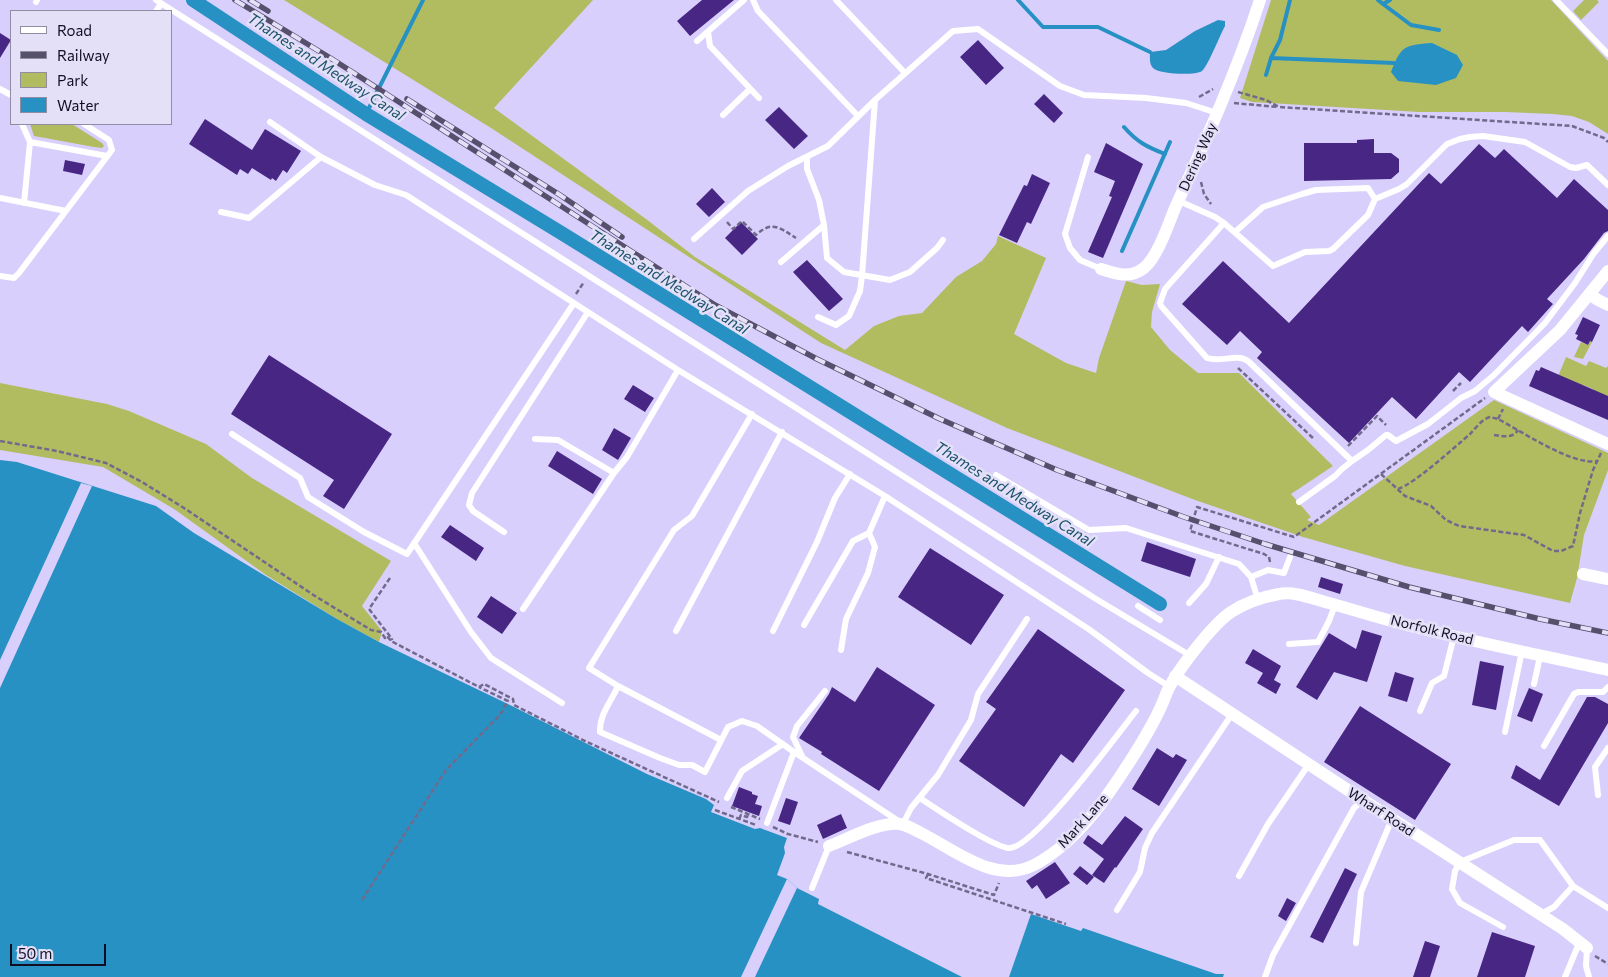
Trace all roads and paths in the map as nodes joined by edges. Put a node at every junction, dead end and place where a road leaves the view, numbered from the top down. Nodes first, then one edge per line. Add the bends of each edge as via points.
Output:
1 (744, 0) edge
2 (753, 0) edge
3 (836, 0) edge
4 (1260, 0) edge
5 (1556, 0) edge
6 (158, 2) edge
7 (171, 10) edge
8 (172, 11) edge
9 (708, 32) junction
10 (697, 41) dead end
11 (1608, 54) edge
12 (905, 73) junction
13 (1217, 84) dead end
14 (750, 89) junction
15 (759, 98) dead end
16 (1196, 98) dead end
17 (875, 100) junction
18 (1279, 107) junction
19 (1217, 113) junction
20 (723, 115) dead end
21 (858, 116) junction
22 (270, 122) dead end
23 (22, 125) edge
24 (86, 125) edge
25 (30, 142) junction
26 (1608, 142) edge
27 (107, 156) junction
28 (322, 157) junction
29 (807, 157) junction
30 (1088, 157) dead end
31 (1202, 175) dead end
32 (1608, 185) edge
33 (0, 198) edge
34 (1375, 199) junction
35 (1179, 200) junction
36 (24, 203) junction
37 (66, 211) junction
38 (221, 212) dead end
39 (729, 216) dead end
40 (1215, 217) junction
41 (1224, 223) junction
42 (824, 225) junction
43 (1235, 232) junction
44 (1608, 236) edge
45 (694, 239) dead end
46 (943, 240) dead end
47 (802, 244) junction
48 (781, 262) dead end
49 (1101, 270) joint
50 (1608, 271) edge
51 (588, 275) junction
52 (0, 276) edge
53 (862, 276) junction
54 (1589, 294) junction
55 (573, 302) junction
56 (1608, 305) edge
57 (588, 312) junction
58 (818, 318) dead end
59 (1236, 367) dead end
60 (678, 370) junction
61 (1461, 383) dead end
62 (1494, 392) junction
63 (1449, 396) dead end
64 (752, 414) junction
65 (1518, 430) junction
66 (782, 432) junction
67 (232, 434) dead end
68 (1494, 435) dead end
69 (535, 439) dead end
70 (1392, 439) junction
71 (0, 441) edge
72 (1607, 443) edge
73 (1320, 445) dead end
74 (1344, 452) junction
75 (1352, 461) junction
76 (1597, 461) junction
77 (614, 473) junction
78 (850, 474) junction
79 (1381, 474) junction
80 (996, 476) dead end
81 (1397, 489) junction
82 (885, 496) junction
83 (1299, 502) dead end
84 (504, 532) dead end
85 (869, 533) junction
86 (414, 543) junction
87 (1219, 557) junction
88 (1290, 557) dead end
89 (1268, 570) junction
90 (1583, 574) dead end
91 (1251, 577) junction
92 (390, 578) dead end
93 (1608, 579) edge
94 (1258, 600) junction
95 (1189, 604) dead end
96 (1335, 604) junction
97 (1138, 606) dead end
98 (523, 609) dead end
99 (1027, 619) dead end
100 (1160, 620) dead end
101 (804, 625) dead end
102 (676, 631) dead end
103 (773, 631) dead end
104 (1454, 636) junction
105 (390, 640) junction
106 (1288, 644) dead end
107 (841, 650) dead end
108 (1522, 651) junction
109 (1192, 656) junction
110 (1543, 656) junction
111 (1608, 670) edge
112 (1172, 681) junction
113 (1534, 684) dead end
114 (618, 686) junction
115 (478, 687) junction
116 (1608, 687) edge
117 (825, 691) dead end
118 (562, 703) dead end
119 (1136, 711) dead end
120 (1420, 711) dead end
121 (1232, 714) junction
122 (1505, 732) dead end
123 (721, 740) junction
124 (783, 744) junction
125 (1544, 746) dead end
126 (1608, 748) edge
127 (794, 752) junction
128 (802, 757) junction
129 (1309, 764) junction
130 (1598, 795) dead end
131 (727, 798) dead end
132 (920, 798) junction
133 (1363, 800) junction
134 (715, 810) dead end
135 (748, 813) junction
136 (739, 819) junction
137 (1392, 819) junction
138 (767, 823) junction
139 (903, 824) junction
140 (756, 825) dead end
141 (829, 846) junction
142 (1460, 862) junction
143 (1002, 872) junction
144 (928, 874) junction
145 (1239, 876) dead end
146 (1573, 886) junction
147 (812, 888) dead end
148 (362, 900) dead end
149 (1608, 908) edge
150 (1118, 910) dead end
151 (1540, 914) junction
152 (1066, 924) dead end
153 (1504, 926) dead end
154 (1356, 943) dead end
155 (1583, 944) junction
156 (1265, 977) edge
157 (1565, 977) edge
158 (1589, 977) edge

1 - 9 lane
2 - 21 lane via 758,11
3 - 12 lane
4 - 19 street, Dering Way via 1246,44
5 - 11 lane
6 - 7 lane
8 - 51 lane
9 - 10 lane
9 - 14 lane via 710,46
12 - 17 lane
12 - 19 lane via 953,31 978,29 1060,86 1084,95 1186,103
13 - 16 path via 1209,93
14 - 15 lane
14 - 20 lane
17 - 21 lane
17 - 53 lane
18 - 18 path via 1237,91 1232,102
18 - 26 path via 1572,126
19 - 35 street, Dering Way
21 - 29 lane via 828,146
22 - 28 lane
23 - 25 lane
24 - 27 lane via 109,140 112,150
25 - 27 lane
25 - 36 lane
27 - 37 lane
28 - 38 lane via 250,218
28 - 55 lane via 375,185 406,195
29 - 42 lane
29 - 45 lane via 748,192
30 - 49 lane via 1065,234 1070,248 1080,260
31 - 40 path via 1204,194 1211,204 1219,208
32 - 34 lane via 1586,165 1570,167 1525,142 1477,136 1447,144 1407,184
33 - 36 lane
34 - 43 lane via 1368,188 1313,190 1263,207
34 - 43 lane via 1368,215 1333,249 1305,252 1276,266 1269,264
35 - 40 lane
35 - 49 street, Dering Way via 1155,253 1143,269 1124,276
36 - 37 lane
37 - 52 lane via 14,278
39 - 47 path via 724,220 733,229 742,220 756,235 764,227 775,226
40 - 41 lane
41 - 43 lane
41 - 74 lane via 1165,289 1161,306 1206,357 1213,360 1244,358
42 - 47 lane
42 - 53 lane via 827,258 844,272
44 - 70 lane via 1545,323 1494,375 1426,425 1398,441
46 - 53 lane via 910,272 890,280
47 - 48 lane
50 - 54 street
51 - 55 path
51 - 109 lane via 1096,600
53 - 58 lane via 860,291 849,316 836,325
54 - 56 street
54 - 62 street via 1555,335
55 - 57 lane
55 - 86 lane
57 - 60 lane
57 - 84 lane via 472,493 469,505 473,511
59 - 73 path
60 - 64 lane
60 - 77 lane via 627,457
61 - 63 path
62 - 72 street
62 - 79 path
64 - 66 lane
64 - 114 lane via 692,516 674,530 589,668
65 - 68 path via 1507,437
65 - 76 path via 1577,460
65 - 81 path via 1487,417 1450,451
66 - 78 lane
66 - 102 lane
67 - 86 lane via 300,478 308,498 364,532 407,554
69 - 77 lane via 558,440
70 - 74 path via 1397,434 1377,416
70 - 75 lane via 1386,435
71 - 105 path via 106,463 184,508 314,596
72 - 76 path
74 - 75 lane
75 - 83 lane
76 - 81 path via 1576,524 1574,543 1561,551 1547,549 1524,535 1455,524 1432,506 1405,496
77 - 98 lane
78 - 82 lane
78 - 103 lane via 834,498 817,542
79 - 81 path
79 - 89 path via 1294,537 1197,507 1190,531 1264,554 1269,558
80 - 87 lane via 1089,530 1126,528
82 - 85 lane
82 - 112 lane via 1090,630 1148,673
85 - 101 lane via 852,542
85 - 107 lane via 875,547 868,573 846,619
86 - 118 lane via 491,658
87 - 91 lane via 1239,564
87 - 95 lane via 1206,584
88 - 89 lane via 1284,573
89 - 91 lane
90 - 93 street
91 - 94 lane
92 - 105 path via 369,609
94 - 96 street, Norfolk Road via 1281,593
94 - 109 street, Mark Lane via 1225,617
96 - 104 street, Norfolk Road
96 - 106 lane via 1318,642
97 - 100 lane
99 - 132 lane via 978,694 971,720
104 - 108 street, Norfolk Road
104 - 120 lane via 1444,676 1432,683
105 - 115 path
108 - 110 street, Norfolk Road
108 - 122 lane
109 - 112 street, Mark Lane
110 - 111 street, Norfolk Road
110 - 113 lane
112 - 121 street, Wharf Road
112 - 143 street, Mark Lane via 1155,721 1126,768 1076,832 1034,865
114 - 123 lane
114 - 123 lane via 602,716 600,732 660,758 679,765 692,765 705,772
115 - 135 path via 484,684 513,699 514,705 558,728
115 - 148 path via 507,703 500,715 446,770
116 - 125 lane via 1603,692 1574,694
117 - 128 lane via 797,726 793,737
119 - 132 lane via 1064,801 1018,846 1003,848
121 - 129 street, Wharf Road
121 - 150 lane via 1152,833 1140,872
123 - 124 lane via 728,727 742,721 757,726
124 - 127 lane
124 - 131 lane via 742,771
126 - 130 lane via 1595,767
127 - 128 lane
127 - 138 lane
128 - 139 lane
129 - 133 street, Wharf Road
129 - 145 lane via 1268,824
132 - 139 lane
133 - 137 street, Wharf Road
133 - 156 lane via 1354,808 1273,955
134 - 136 path
135 - 136 path via 747,817 741,815
135 - 138 path
136 - 140 path
137 - 142 street, Wharf Road
137 - 154 lane via 1360,892
138 - 141 path via 788,834
139 - 141 street via 885,824
139 - 143 street via 956,853
141 - 144 path
141 - 147 lane
142 - 146 lane via 1514,840 1540,840
142 - 151 street, Wharf Road
142 - 153 lane via 1452,889 1460,903
143 - 144 path via 994,895
144 - 152 path via 926,878
146 - 149 lane
146 - 151 lane via 1554,907
151 - 155 street, Wharf Road
155 - 157 lane
155 - 158 lane

